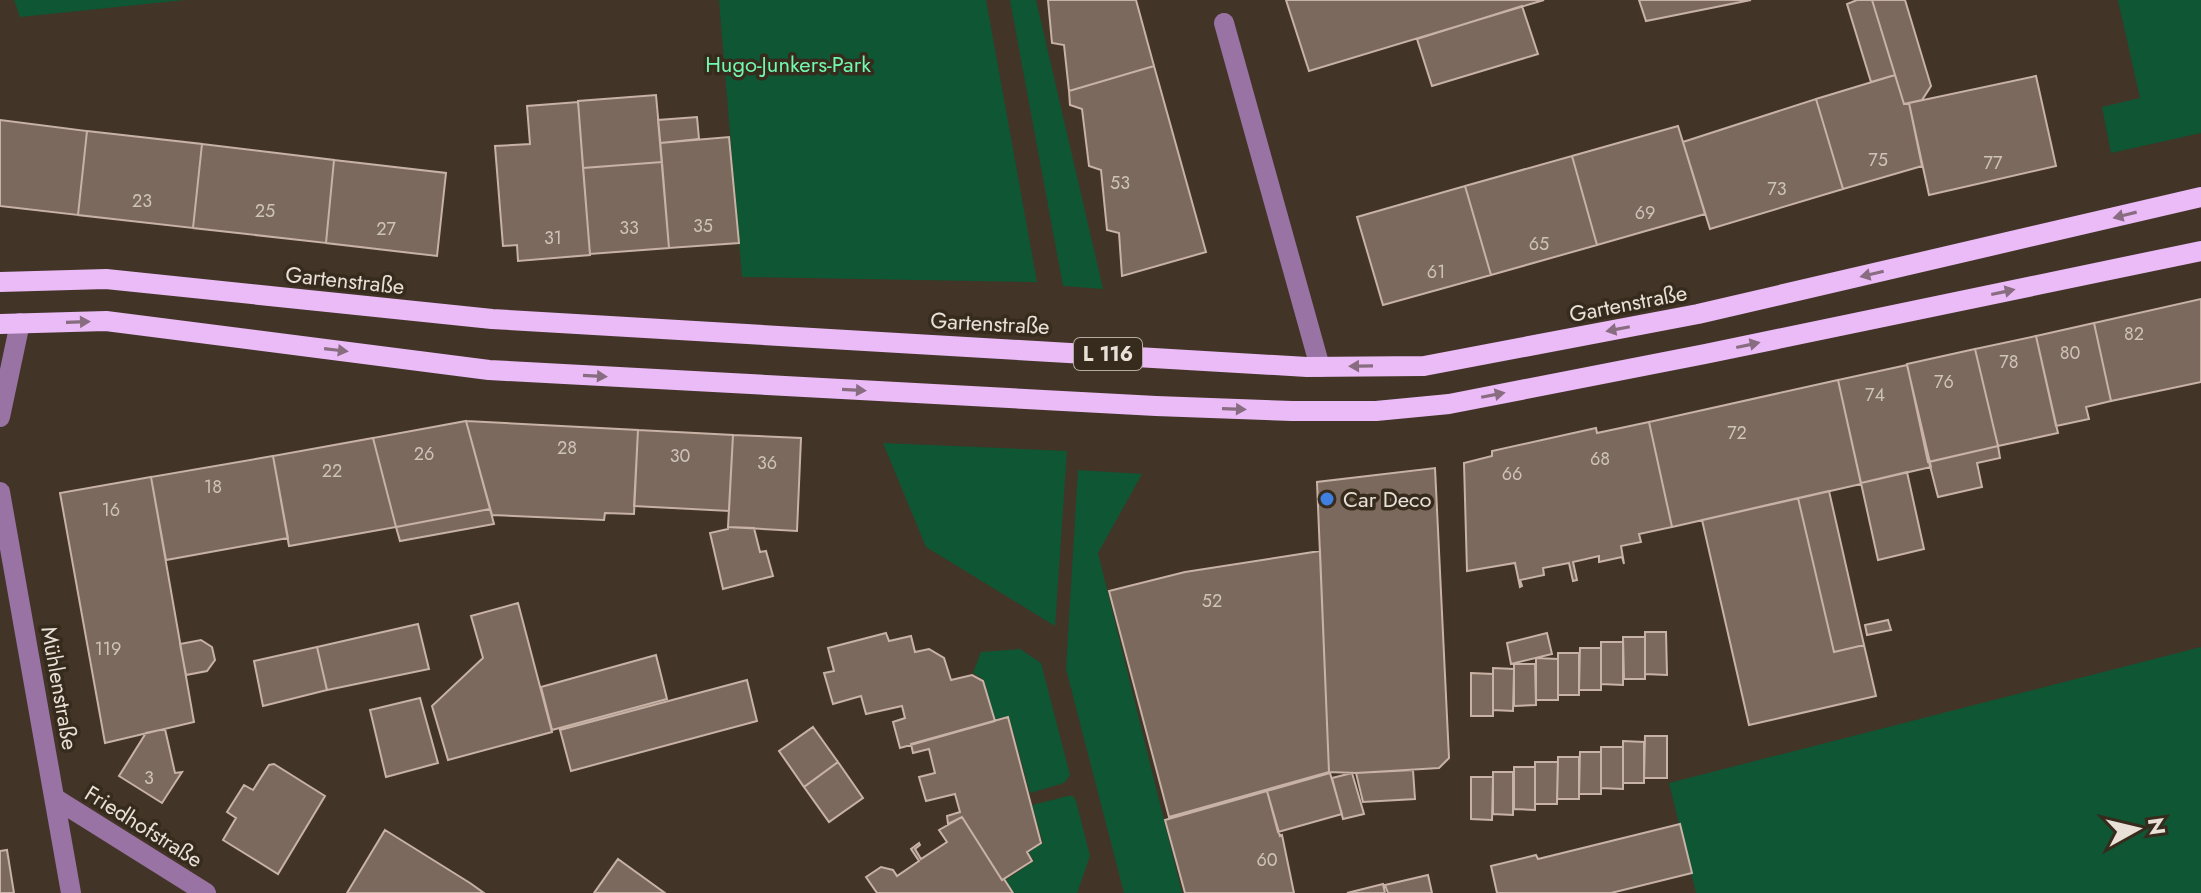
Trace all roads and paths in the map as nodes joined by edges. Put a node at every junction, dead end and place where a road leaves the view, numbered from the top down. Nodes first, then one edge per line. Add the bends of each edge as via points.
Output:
1 (1224, 23) dead end
2 (2201, 197) edge
3 (2201, 251) edge
4 (0, 282) edge
5 (10, 324) edge
6 (1320, 367) junction
7 (0, 417) edge
8 (0, 492) edge
9 (56, 799) junction
10 (71, 893) edge
11 (206, 893) edge

1 - 6 street
2 -> 6 main road, Gartenstraße / L 116 via 1698,314 1424,366
5 -> 3 main road, L 116 via 106,321 489,370 1156,406 1376,411 1464,401
4 - 6 main road, Gartenstraße / L 116 via 106,279 492,319
5 - 7 street
8 - 9 street, Mühlenstraße
9 - 10 street, Mühlenstraße
9 - 11 street, Friedhofstraße

